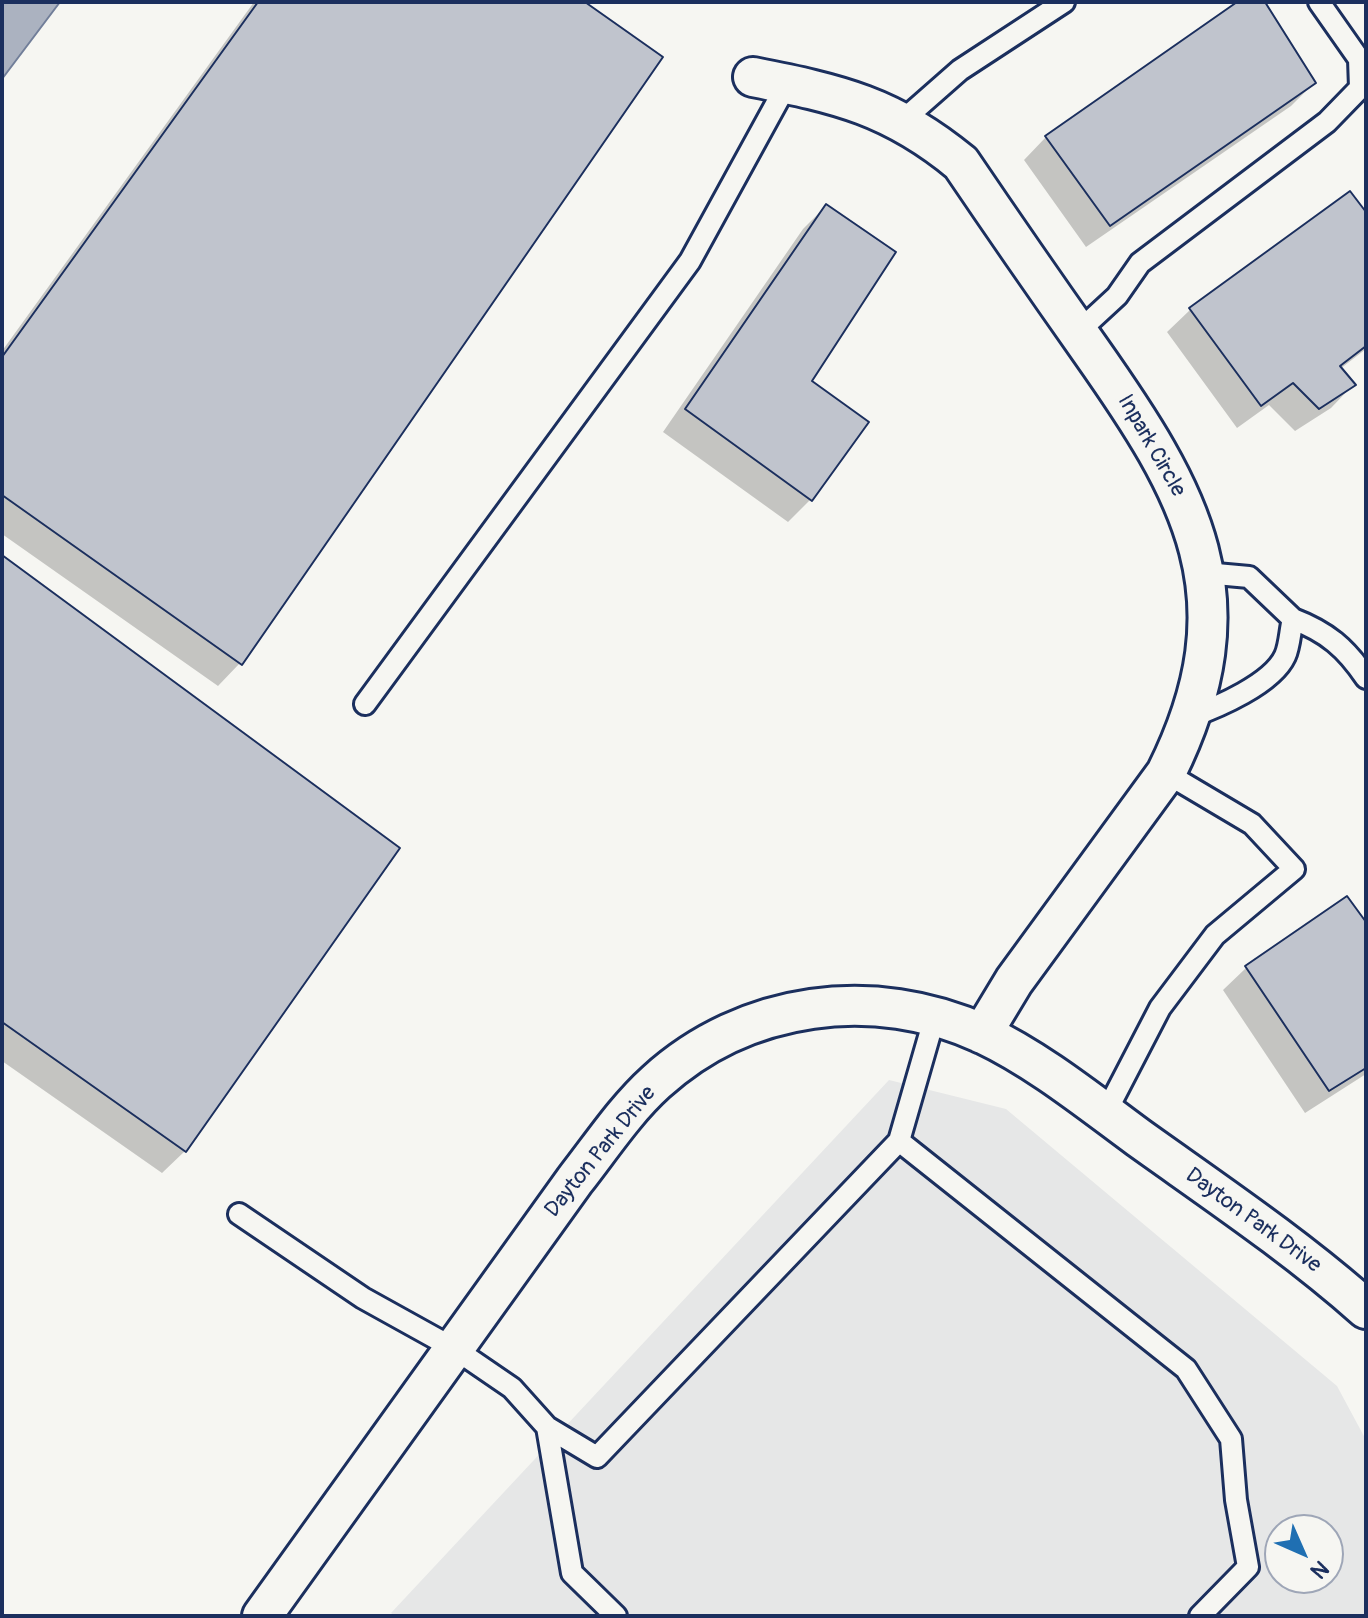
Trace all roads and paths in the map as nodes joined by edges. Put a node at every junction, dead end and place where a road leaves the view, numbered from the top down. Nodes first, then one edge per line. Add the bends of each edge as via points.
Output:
1 (1064, 2) edge
2 (1319, 2) edge
3 (770, 80) joint
4 (902, 121) junction
5 (1078, 332) junction
6 (1205, 573) junction
7 (1293, 619) junction
8 (1366, 678) edge
9 (365, 704) dead end
10 (1190, 717) junction
11 (1166, 773) junction
12 (935, 1016) junction
13 (982, 1034) junction
14 (1105, 1114) junction
15 (899, 1141) junction
16 (239, 1214) dead end
17 (1366, 1309) edge
18 (455, 1349) junction
19 (547, 1427) junction
20 (262, 1616) edge
21 (616, 1616) edge
22 (1200, 1616) edge

1 - 4 lane via 960,70
2 - 5 lane via 1359,59 1360,88 1327,122 1140,263 1117,296
3 - 4 street, Inpark Circle via 859,101
3 - 9 lane via 690,261
4 - 5 street, Inpark Circle via 961,163
5 - 6 street, Inpark Circle via 1162,456 1184,501
6 - 7 lane via 1249,577
6 - 10 street, Inpark Circle via 1208,629 1201,684
7 - 8 lane via 1330,636
7 - 10 lane via 1284,658 1274,668 1230,702
10 - 11 street, Inpark Circle
11 - 13 street, Inpark Circle via 1014,981
11 - 14 lane via 1252,824 1294,869 1215,935 1160,1008
12 - 13 street, Dayton Park Drive
12 - 15 lane
12 - 18 street, Dayton Park Drive via 838,1004 785,1013 734,1031 687,1057 630,1110
13 - 14 street, Dayton Park Drive
14 - 17 street, Dayton Park Drive via 1302,1254
15 - 19 lane via 597,1457
15 - 22 lane via 1186,1369 1231,1439 1248,1567
16 - 18 lane via 363,1298
18 - 19 lane via 512,1388
18 - 20 street, Dayton Park Drive
19 - 21 lane via 572,1573

